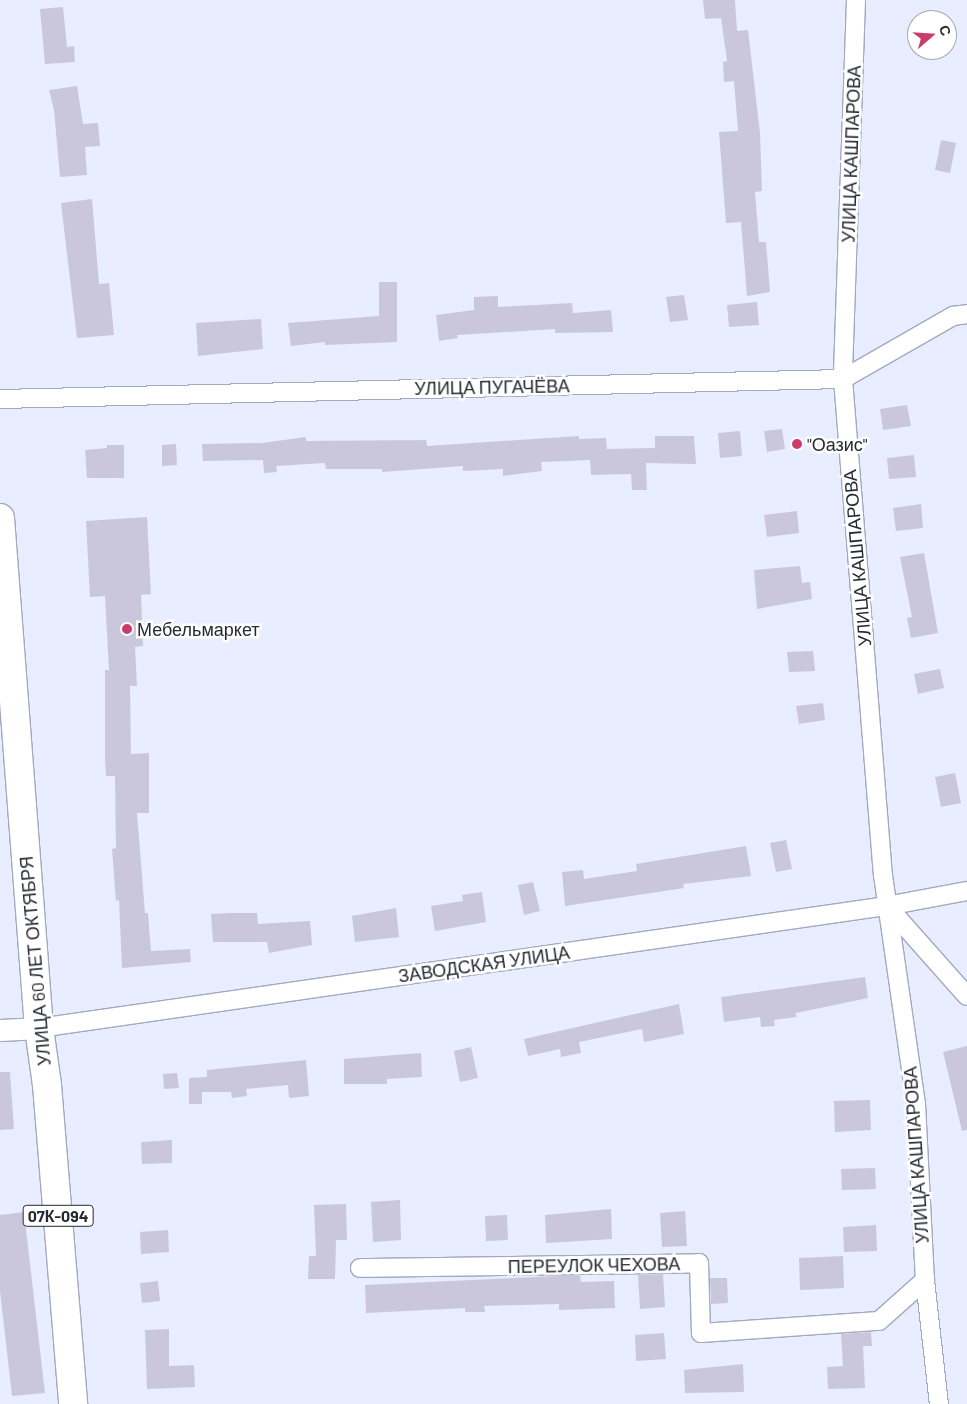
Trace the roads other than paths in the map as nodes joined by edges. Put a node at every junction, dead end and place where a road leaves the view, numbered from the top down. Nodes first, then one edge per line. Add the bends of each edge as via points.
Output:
1 (856, 0) edge
2 (967, 314) edge
3 (843, 379) junction
4 (0, 398) edge
5 (0, 518) edge
6 (967, 891) edge
7 (887, 906) junction
8 (967, 996) edge
9 (39, 1028) junction
10 (0, 1030) edge
11 (360, 1268) dead end
12 (925, 1280) junction
13 (74, 1404) edge
14 (939, 1404) edge

1 - 3 street, УЛИЦА КАШПАРОВА
2 - 3 street, УЛИЦА ПУГАЧЁВА via 952,316
3 - 4 street, УЛИЦА ПУГАЧЁВА
3 - 7 street, УЛИЦА КАШПАРОВА
5 - 9 main road, УЛИЦА 60 ЛЕТ ОКТЯБРЯ
6 - 7 street, ЗАВОДСКАЯ УЛИЦА
7 - 8 street
7 - 9 street, ЗАВОДСКАЯ УЛИЦА
7 - 12 street, УЛИЦА КАШПАРОВА via 916,1104
9 - 10 street, ЗАВОДСКАЯ УЛИЦА
9 - 13 main road, УЛИЦА 60 ЛЕТ ОКТЯБРЯ / 07К-094 via 47,1085
11 - 12 street, ПЕРЕУЛОК ЧЕХОВА via 699,1263 701,1333 879,1321
12 - 14 street, УЛИЦА КАШПАРОВА

